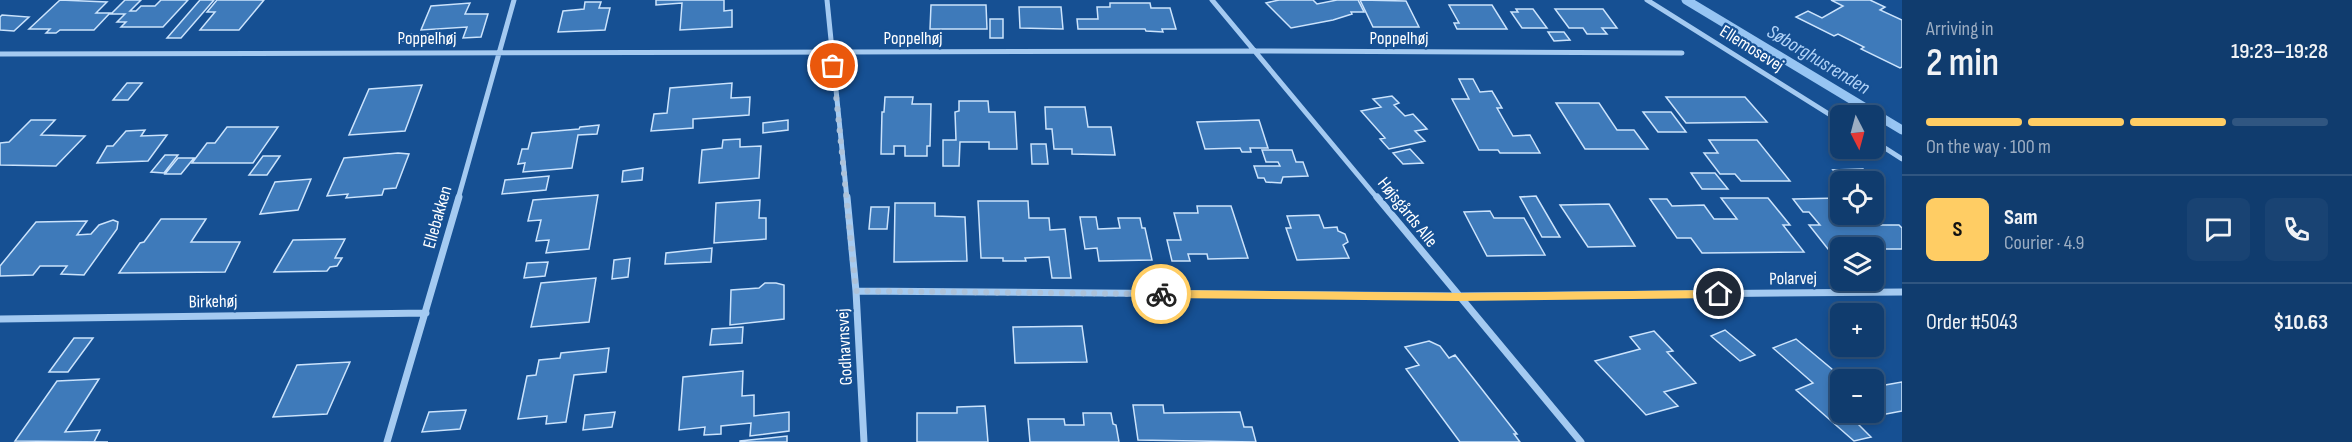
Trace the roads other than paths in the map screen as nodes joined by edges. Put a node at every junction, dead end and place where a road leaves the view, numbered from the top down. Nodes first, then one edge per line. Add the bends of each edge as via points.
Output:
1 (514, 0) edge
2 (827, 0) edge
3 (1212, 0) edge
4 (1647, 0) edge
5 (1257, 51) junction
6 (500, 52) junction
7 (832, 52) junction
8 (1682, 53) dead end
9 (0, 54) edge
10 (1830, 115) edge
11 (1884, 147) edge
12 (1902, 159) edge
13 (856, 291) junction
14 (1902, 292) edge
15 (1458, 297) junction
16 (426, 313) junction
17 (0, 319) edge
18 (387, 442) edge
19 (864, 442) edge
20 (1581, 442) edge

1 - 6 street, Ellebakken
2 - 7 street, Godhavnsvej
3 - 5 street, Højsgårds Alle
4 - 10 street, Ellemosevej
5 - 7 street, Poppelhøj
5 - 8 street, Poppelhøj
5 - 15 street, Højsgårds Alle
6 - 7 street, Poppelhøj
6 - 9 street, Poppelhøj
6 - 16 street, Ellebakken
7 - 13 street, Godhavnsvej
11 - 12 street
13 - 15 street, Polarvej
13 - 19 street, Godhavnsvej
14 - 15 street, Polarvej
15 - 20 street, Højsgårds Alle
16 - 17 street, Birkehøj
16 - 18 street, Ellebakken

